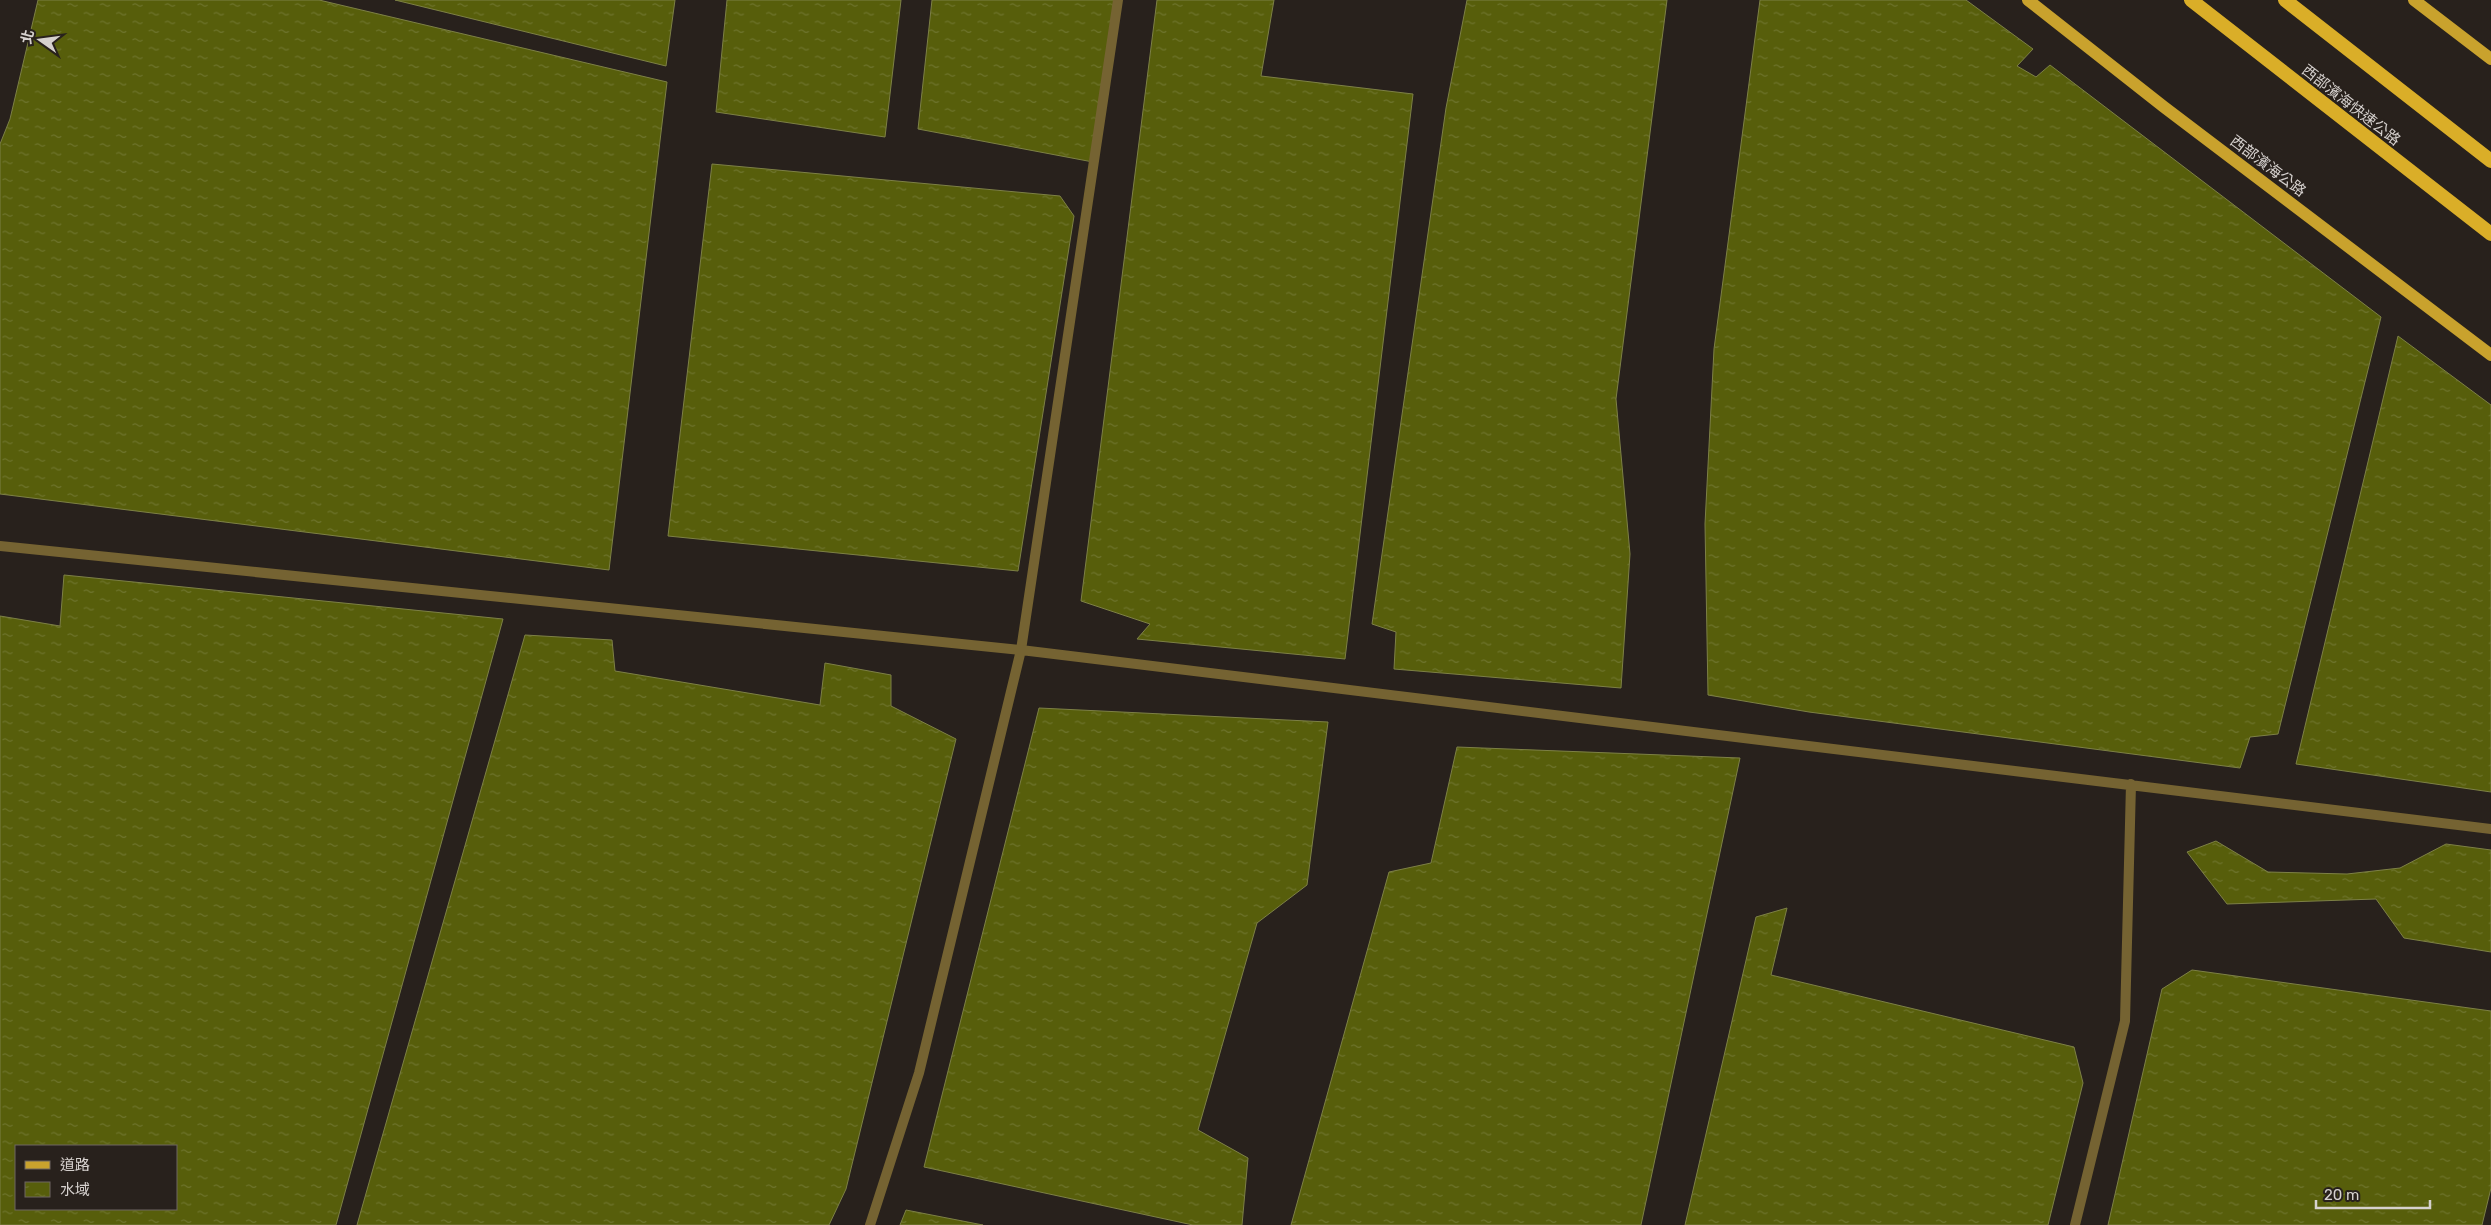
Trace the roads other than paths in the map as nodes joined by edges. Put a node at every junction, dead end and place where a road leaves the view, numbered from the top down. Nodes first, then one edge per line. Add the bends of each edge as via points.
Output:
1 (1118, 0) edge
2 (2028, 0) edge
3 (2192, 0) edge
4 (2285, 0) edge
5 (2414, 0) edge
6 (2491, 59) edge
7 (2491, 161) edge
8 (2491, 234) edge
9 (2491, 355) edge
10 (0, 546) edge
11 (1021, 650) junction
12 (2131, 784) junction
13 (2491, 829) edge
14 (870, 1225) edge
15 (2075, 1225) edge

1 - 11 street
2 - 9 main road, 西部濱海公路
3 - 8 highway, 西部濱海快速公路
4 - 7 highway
5 - 6 main road
10 - 11 street
11 - 12 street
11 - 14 street via 919,1073
12 - 13 street
12 - 15 street via 2125,1021

